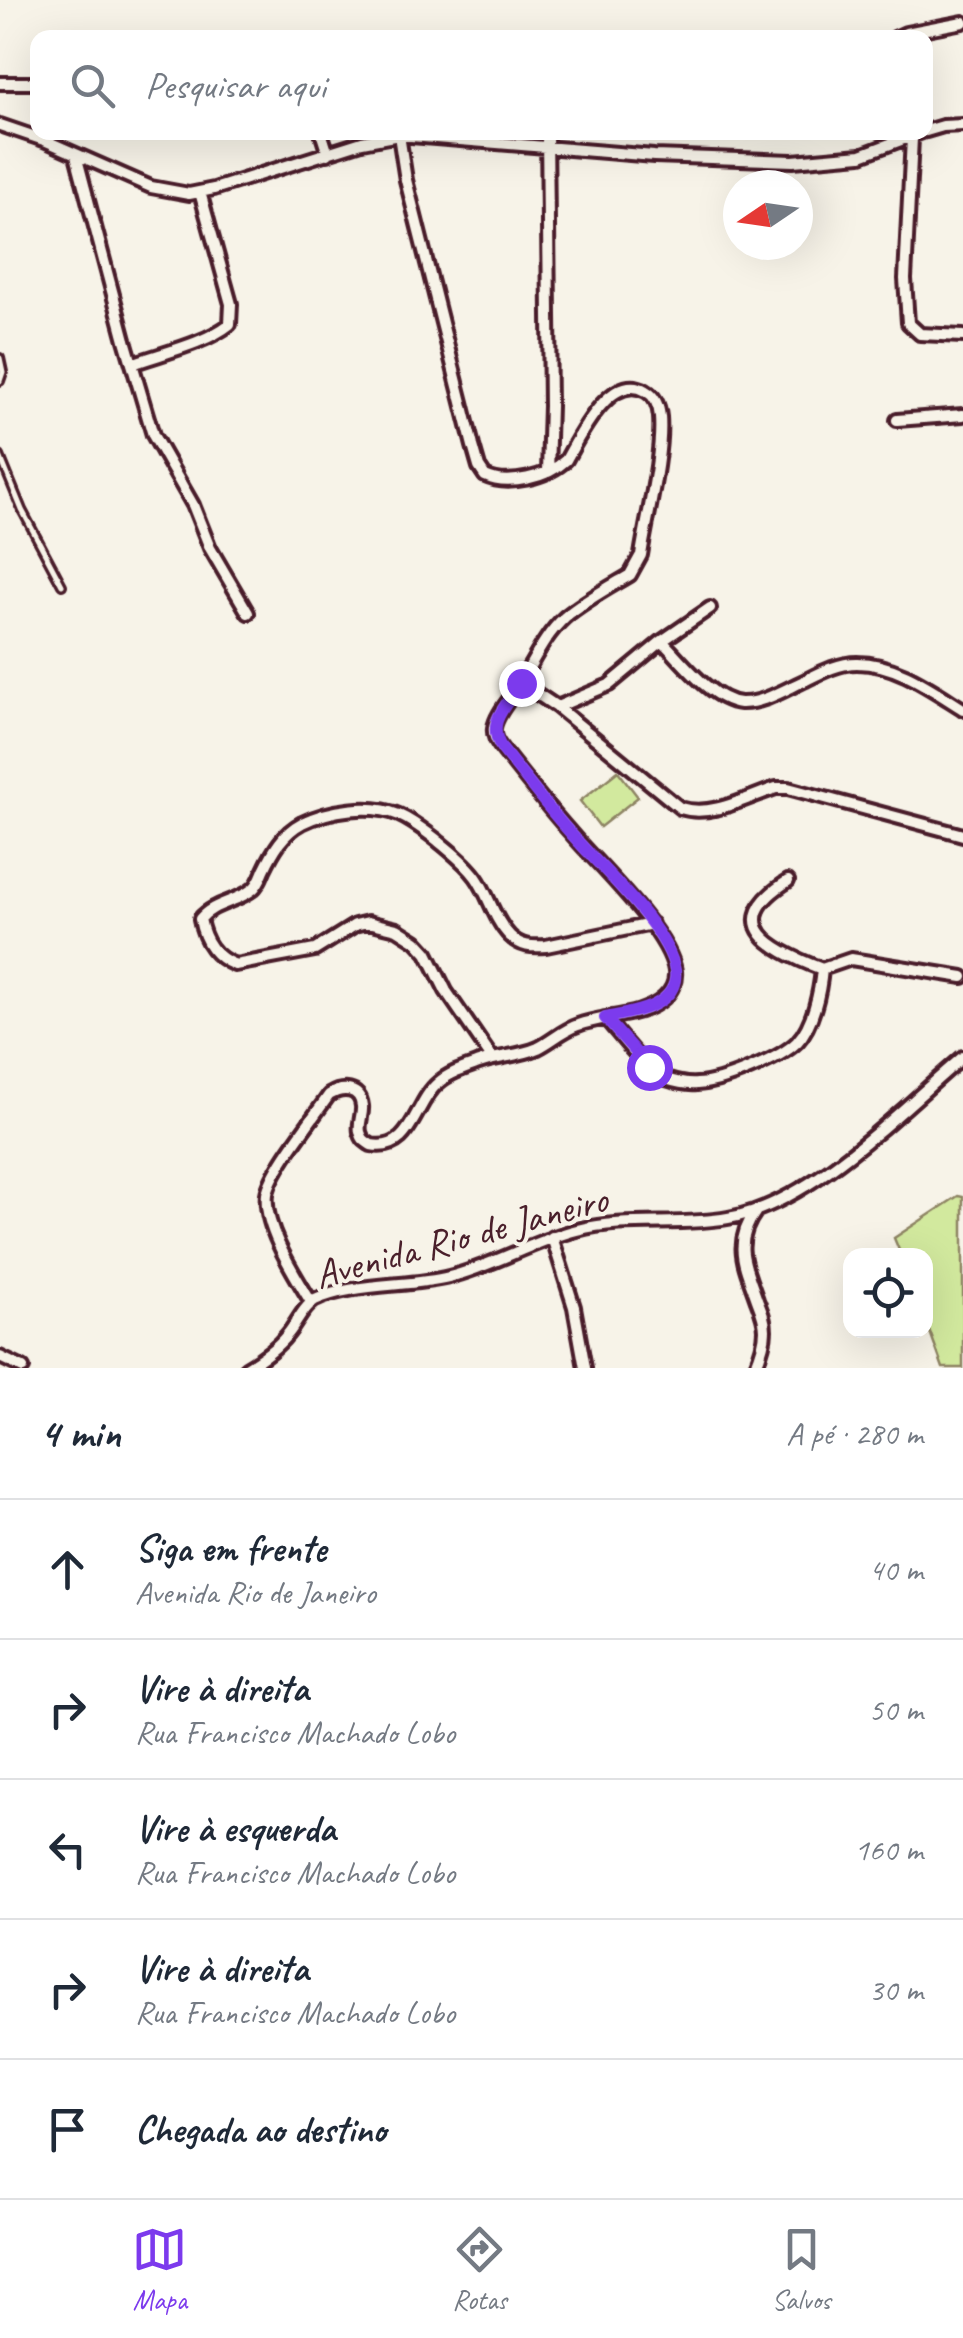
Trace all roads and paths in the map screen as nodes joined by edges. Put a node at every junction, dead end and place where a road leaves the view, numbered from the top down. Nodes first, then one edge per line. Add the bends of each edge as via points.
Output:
1 (963, 22) edge
2 (922, 30) edge
3 (30, 83) edge
4 (0, 84) edge
5 (0, 124) edge
6 (963, 124) edge
7 (933, 129) edge
8 (30, 136) edge
9 (41, 140) edge
10 (324, 140) edge
11 (373, 140) edge
12 (400, 140) edge
13 (456, 140) edge
14 (547, 140) edge
15 (903, 140) edge
16 (919, 140) edge
17 (547, 148) junction
18 (76, 154) junction
19 (328, 154) junction
20 (200, 192) junction
21 (963, 336) edge
22 (0, 358) edge
23 (132, 364) junction
24 (0, 381) edge
25 (963, 416) edge
26 (897, 420) dead end
27 (0, 456) edge
28 (548, 472) junction
29 (62, 585) dead end
30 (710, 608) dead end
31 (248, 613) dead end
32 (662, 641) junction
33 (521, 683) junction
34 (557, 707) junction
35 (963, 708) edge
36 (963, 836) edge
37 (788, 881) dead end
38 (652, 924) junction
39 (822, 969) junction
40 (963, 977) edge
41 (605, 1018) junction
42 (492, 1058) junction
43 (963, 1058) edge
44 (756, 1210) junction
45 (552, 1237) junction
46 (311, 1302) junction
47 (0, 1357) edge
48 (22, 1368) edge
49 (246, 1368) edge
50 (585, 1368) edge
51 (755, 1368) edge

1 - 2 street
3 - 4 street
5 - 8 street
6 - 7 street
9 - 18 street
10 - 19 street
11 - 19 street
12 - 28 street via 479,467 503,482
13 - 17 street
14 - 17 street
15 - 17 street via 862,155 792,161
16 - 21 street via 908,322 920,334
17 - 28 street
18 - 20 street via 151,187
18 - 23 street
19 - 20 street
20 - 23 street via 231,304 230,324
22 - 24 lane
23 - 31 street via 152,435
25 - 26 street
27 - 29 lane
28 - 33 street via 566,460 605,400 629,387 650,393 660,413 660,438 641,555 630,574 565,617
30 - 32 street
32 - 34 street via 610,685
32 - 35 street via 714,693 741,703 842,664 868,664 900,673
33 - 34 street
33 - 38 street via 496,722 494,738
34 - 36 street via 680,808 710,810 788,788
37 - 39 street via 758,907 757,926 794,959
38 - 41 street via 675,968 670,992 646,1008
38 - 42 street via 546,946 521,944 456,855 403,816 368,809 302,824 276,847 254,888 200,920 211,948 235,965 315,950 356,924 397,929 428,954
39 - 40 street via 851,960
39 - 41 street via 797,1042 768,1061 710,1082 695,1085 658,1074
41 - 42 street via 576,1025 535,1049
42 - 46 street via 439,1082 390,1145 371,1145 361,1136 362,1104 354,1092 329,1095 268,1194 275,1234
43 - 44 street, Avenida Rio de Janeiro via 841,1161
44 - 45 street, Avenida Rio de Janeiro via 723,1219 608,1224
44 - 51 street via 741,1238 764,1316
45 - 46 street, Avenida Rio de Janeiro via 454,1276
45 - 50 street
46 - 49 street, Avenida Rio de Janeiro via 287,1336
47 - 48 street

